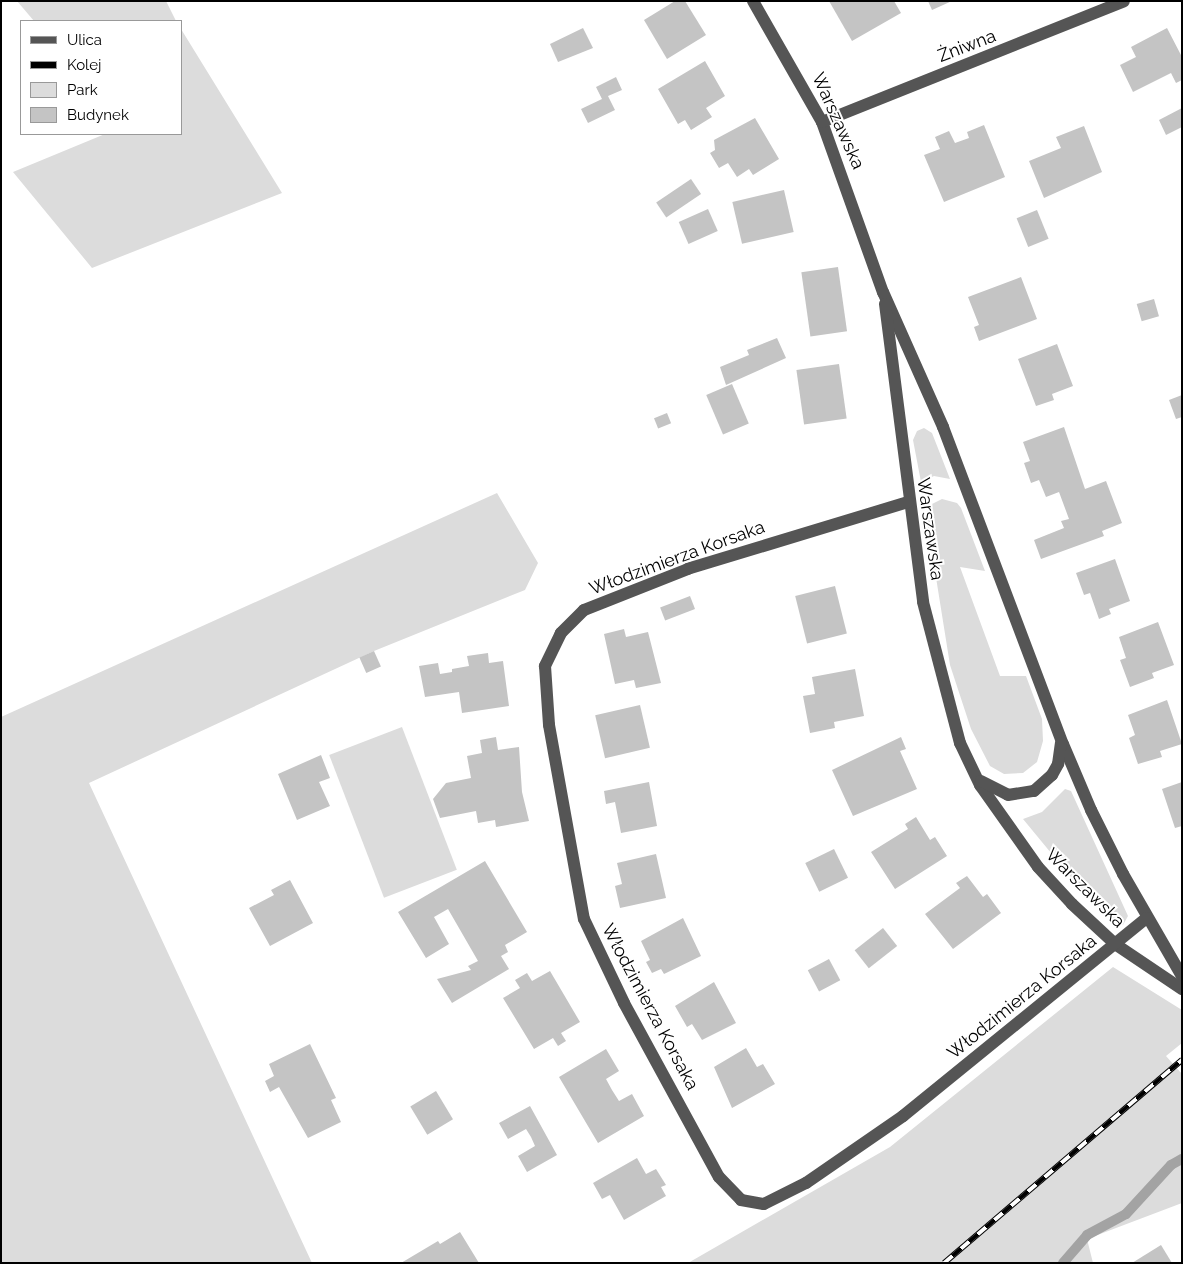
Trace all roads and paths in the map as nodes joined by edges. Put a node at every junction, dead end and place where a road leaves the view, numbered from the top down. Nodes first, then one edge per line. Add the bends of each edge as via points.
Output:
1 (753, 1) edge
2 (1124, 1) edge
3 (822, 122) junction
4 (883, 292) junction
5 (908, 502) junction
6 (1056, 727) junction
7 (970, 764) junction
8 (1147, 918) junction
9 (1116, 944) junction
10 (1182, 976) edge
11 (1182, 989) edge

1 - 3 street, Warszawska
2 - 3 street, Żniwna
3 - 4 street, Warszawska via 845,178
4 - 5 street, Warszawska
4 - 6 street, Warszawska via 944,427
5 - 7 street, Warszawska via 923,602 960,743
5 - 9 street, Włodzimierza Korsaka via 688,569 584,610 561,633 544,666 549,725 584,919 624,1003 719,1177 741,1200 764,1204 806,1183 903,1116
6 - 7 street, Warszawska via 1060,739 1058,764 1044,784 1034,791 1008,795 996,791 985,785
6 - 8 street, Warszawska via 1091,810
7 - 9 street, Warszawska via 1007,827 1038,867
8 - 9 street, Włodzimierza Korsaka
8 - 10 street, Warszawska
9 - 11 street, Warszawska

